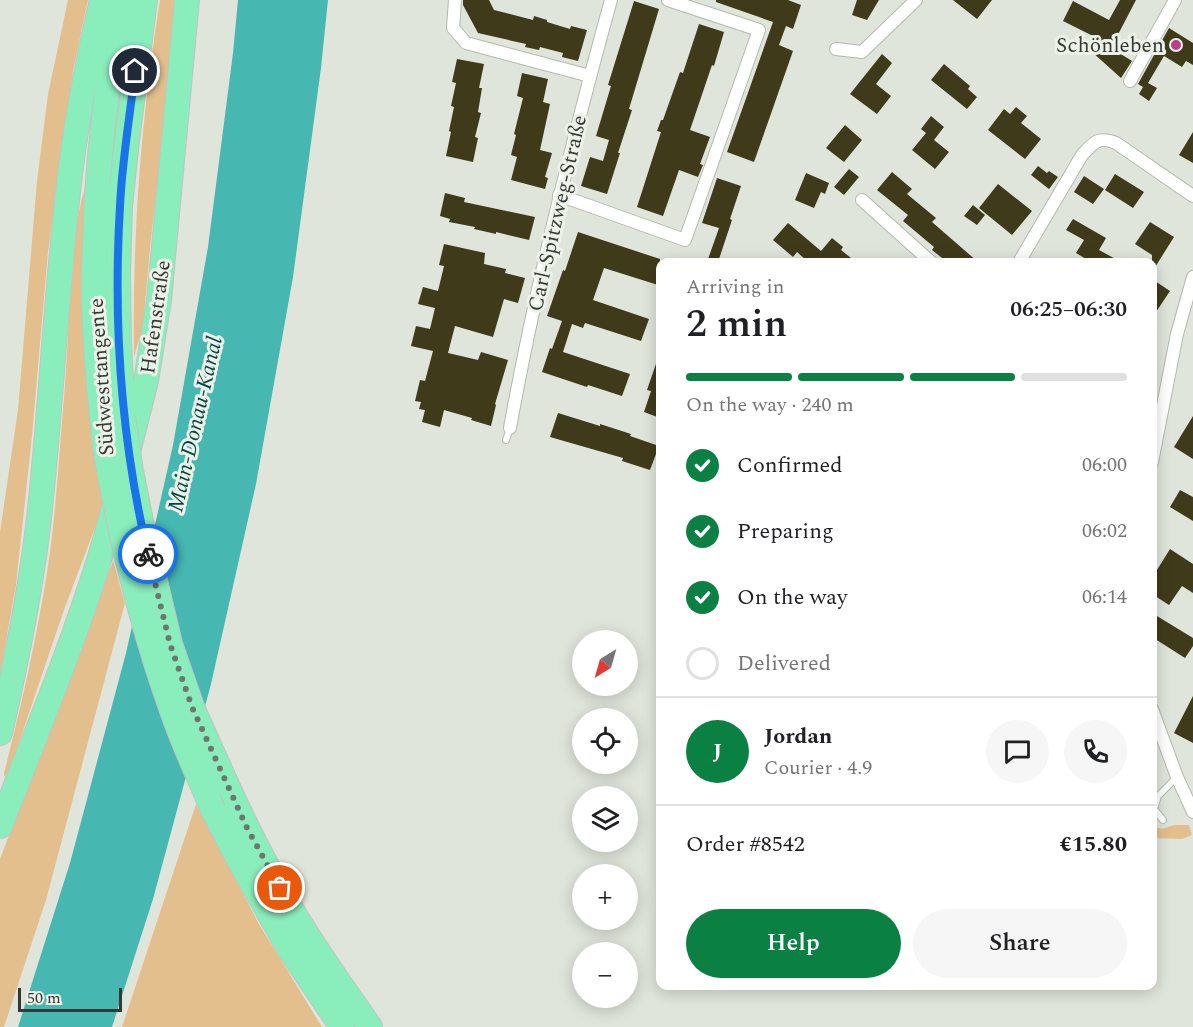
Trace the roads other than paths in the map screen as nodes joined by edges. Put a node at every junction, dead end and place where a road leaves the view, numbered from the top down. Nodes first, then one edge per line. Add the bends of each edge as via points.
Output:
1 (102, 0) edge
2 (123, 0) edge
3 (145, 0) edge
4 (187, 0) edge
5 (455, 0) edge
6 (611, 0) edge
7 (668, 0) edge
8 (916, 0) edge
9 (1175, 0) edge
10 (836, 49) dead end
11 (590, 76) junction
12 (1130, 81) dead end
13 (559, 195) junction
14 (1193, 196) edge
15 (862, 200) dead end
16 (109, 202) junction
17 (927, 258) edge
18 (1021, 258) edge
19 (1193, 277) edge
20 (508, 434) dead end
21 (1157, 436) edge
22 (1157, 718) edge
23 (0, 733) edge
24 (1177, 777) junction
25 (1157, 799) edge
26 (1193, 812) edge
27 (1157, 813) edge
28 (1163, 820) dead end
29 (0, 826) edge
30 (333, 994) junction
31 (342, 1027) edge
32 (370, 1027) edge

1 - 23 highway via 90,49 68,191 30,583
2 - 16 highway, Südwesttangente via 102,141
3 - 16 highway, Südwesttangente via 127,140
4 - 29 highway, Hafenstraße via 159,300 146,381 103,549
5 - 11 street via 453,28 466,43
6 - 11 street, Carl-Spitzweg-Straße
7 - 13 street via 759,30 685,240
8 - 10 street via 862,52
9 - 12 street
11 - 13 street, Carl-Spitzweg-Straße
13 - 20 street, Carl-Spitzweg-Straße
14 - 18 street via 1116,144 1099,140 1082,155
15 - 17 street
16 - 30 highway, Südwesttangente, bridge via 123,417 141,526 170,644 192,707 247,828
19 - 21 street via 1177,334
22 - 24 street
24 - 25 lane
24 - 26 street
27 - 28 lane
30 - 31 highway, Südwesttangente
30 - 32 highway, Südwesttangente

